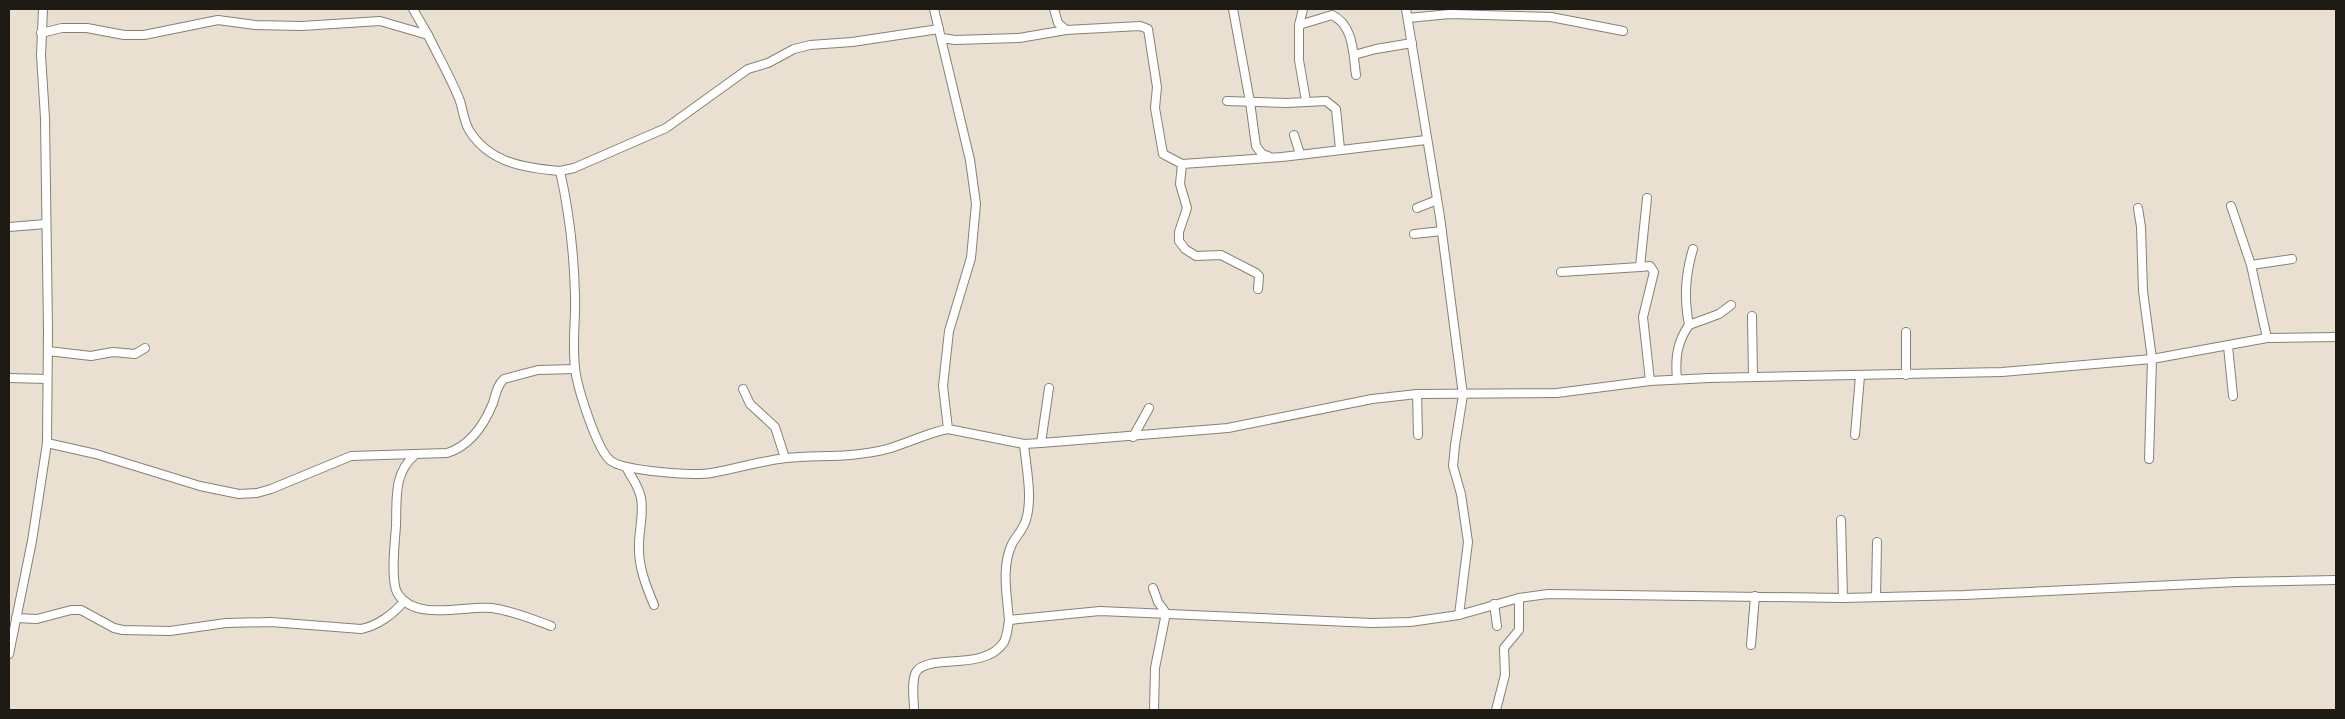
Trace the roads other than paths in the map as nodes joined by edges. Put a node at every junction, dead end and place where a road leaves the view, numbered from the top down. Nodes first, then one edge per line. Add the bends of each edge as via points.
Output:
1 (43, 9) edge
2 (413, 9) edge
3 (934, 9) edge
4 (1054, 9) edge
5 (1233, 9) edge
6 (1303, 9) edge
7 (1406, 9) edge
8 (1408, 18) junction
9 (1299, 25) junction
10 (939, 29) junction
11 (1066, 30) junction
12 (41, 32) junction
13 (1623, 32) dead end
14 (428, 35) junction
15 (942, 38) junction
16 (1412, 43) junction
17 (1354, 55) junction
18 (1356, 75) dead end
19 (1227, 101) dead end
20 (1306, 101) junction
21 (1250, 102) junction
22 (1294, 135) dead end
23 (1426, 140) junction
24 (1256, 146) junction
25 (1340, 149) junction
26 (1300, 154) junction
27 (1269, 157) junction
28 (1247, 158) junction
29 (1182, 164) junction
30 (560, 171) junction
31 (1647, 198) dead end
32 (1438, 200) junction
33 (2230, 206) dead end
34 (1417, 208) dead end
35 (2138, 208) dead end
36 (46, 224) junction
37 (9, 227) edge
38 (1442, 231) junction
39 (1414, 234) dead end
40 (1693, 249) dead end
41 (2292, 259) dead end
42 (2251, 265) junction
43 (1640, 267) junction
44 (1561, 272) dead end
45 (1258, 289) dead end
46 (1731, 305) dead end
47 (1752, 316) dead end
48 (1689, 325) junction
49 (1906, 332) dead end
50 (2336, 336) edge
51 (2266, 338) junction
52 (2228, 346) junction
53 (145, 348) dead end
54 (48, 350) junction
55 (2152, 359) junction
56 (575, 368) junction
57 (1906, 375) junction
58 (1860, 376) junction
59 (1753, 377) junction
60 (9, 378) edge
61 (47, 379) junction
62 (1677, 379) junction
63 (1650, 380) junction
64 (1049, 388) dead end
65 (743, 389) dead end
66 (1417, 394) junction
67 (1463, 395) junction
68 (2232, 396) dead end
69 (1149, 408) dead end
70 (948, 429) junction
71 (1418, 435) dead end
72 (1855, 435) dead end
73 (1133, 437) junction
74 (1041, 443) junction
75 (47, 444) junction
76 (1024, 444) junction
77 (415, 455) junction
78 (785, 458) junction
79 (2149, 459) dead end
80 (626, 467) junction
81 (643, 469) junction
82 (636, 481) junction
83 (1841, 520) dead end
84 (1877, 542) dead end
85 (2336, 580) edge
86 (1154, 588) dead end
87 (1755, 596) junction
88 (1876, 597) junction
89 (1519, 598) junction
90 (1843, 598) junction
91 (404, 601) junction
92 (1494, 604) junction
93 (654, 605) dead end
94 (1166, 613) junction
95 (1459, 614) junction
96 (16, 618) junction
97 (1009, 620) junction
98 (551, 626) dead end
99 (1497, 626) dead end
100 (1751, 645) dead end
101 (9, 654) edge
102 (914, 710) edge
103 (1154, 710) edge
104 (1496, 710) edge

1 - 12 street
2 - 14 street
3 - 10 street
4 - 11 street via 1058,23
5 - 21 street
6 - 9 street
7 - 8 street
8 - 13 street via 1450,14 1551,17
8 - 16 street
9 - 17 street via 1332,15 1338,18 1346,26
9 - 20 street
10 - 15 street
10 - 30 street via 794,49 748,69 666,128
11 - 15 street via 1019,38
11 - 29 street via 1140,26 1148,29 1163,154
12 - 14 street via 87,28 144,35 218,20 302,26 380,21
12 - 36 street
14 - 30 street via 469,130 484,149 510,162
15 - 70 street via 970,160 976,204 971,258 948,339 943,386
16 - 17 street
16 - 23 street
17 - 18 street
19 - 21 street
20 - 21 street
20 - 25 street via 1326,101 1336,109
21 - 24 street
22 - 26 street
23 - 25 street
23 - 32 street
24 - 27 street
24 - 28 street
25 - 26 street
26 - 27 street
27 - 28 street
28 - 29 street
29 - 45 street via 1180,184 1187,208 1179,241 1184,249 1196,256 1221,255 1256,273 1259,276
30 - 56 street via 573,252
31 - 43 street
32 - 34 street
32 - 38 street
33 - 42 street
35 - 55 street via 2142,227 2140,246 2144,300
36 - 37 street
36 - 54 street
38 - 39 street
38 - 67 street
40 - 48 street via 1685,294
41 - 42 street
42 - 51 street
43 - 44 street
43 - 63 street via 1650,266 1654,272 1643,316
46 - 48 street via 1719,314
47 - 59 street
48 - 62 street via 1679,343 1675,364
49 - 57 street
50 - 51 street
51 - 52 street
52 - 55 street
52 - 68 street
53 - 54 street via 135,354 113,352 99,356
54 - 61 street
55 - 57 street via 2002,372
55 - 79 street
56 - 77 street via 538,370 504,378 496,390 490,410 470,440 447,453
56 - 80 street via 594,433 603,452 611,461
57 - 58 street
58 - 59 street
58 - 72 street
59 - 62 street
60 - 61 street
61 - 75 street
62 - 63 street
63 - 67 street via 1557,393
64 - 74 street
65 - 78 street via 750,404 775,427
66 - 67 street
66 - 71 street
66 - 73 street via 1372,399 1228,428
67 - 95 street via 1453,466 1468,542
69 - 73 street
70 - 76 street
70 - 78 street via 880,450
73 - 74 street
74 - 76 street
75 - 77 street via 96,454 200,486 239,494 271,489 351,456
75 - 96 street
76 - 97 street via 1029,499 1026,520 1013,543 1005,574
77 - 91 street via 401,471 398,491 395,580 396,593
78 - 81 street via 709,473
80 - 81 street
80 - 82 street
81 - 82 street
82 - 93 street via 642,510 639,558
83 - 90 street
84 - 88 street
85 - 88 street
86 - 94 street
87 - 89 street via 1589,593
87 - 90 street
87 - 100 street
88 - 90 street
89 - 92 street
89 - 104 street via 1519,630 1504,648 1506,670
91 - 96 street via 384,618 361,629 256,622 170,631 123,630 81,610 37,619
91 - 98 street via 412,606 443,611 491,608 510,611
92 - 95 street
92 - 99 street
94 - 95 street via 1358,623 1410,622
94 - 97 street via 1100,611
94 - 103 street via 1155,668
96 - 101 street
97 - 102 street via 1004,642 988,656 925,665 919,669 914,679

